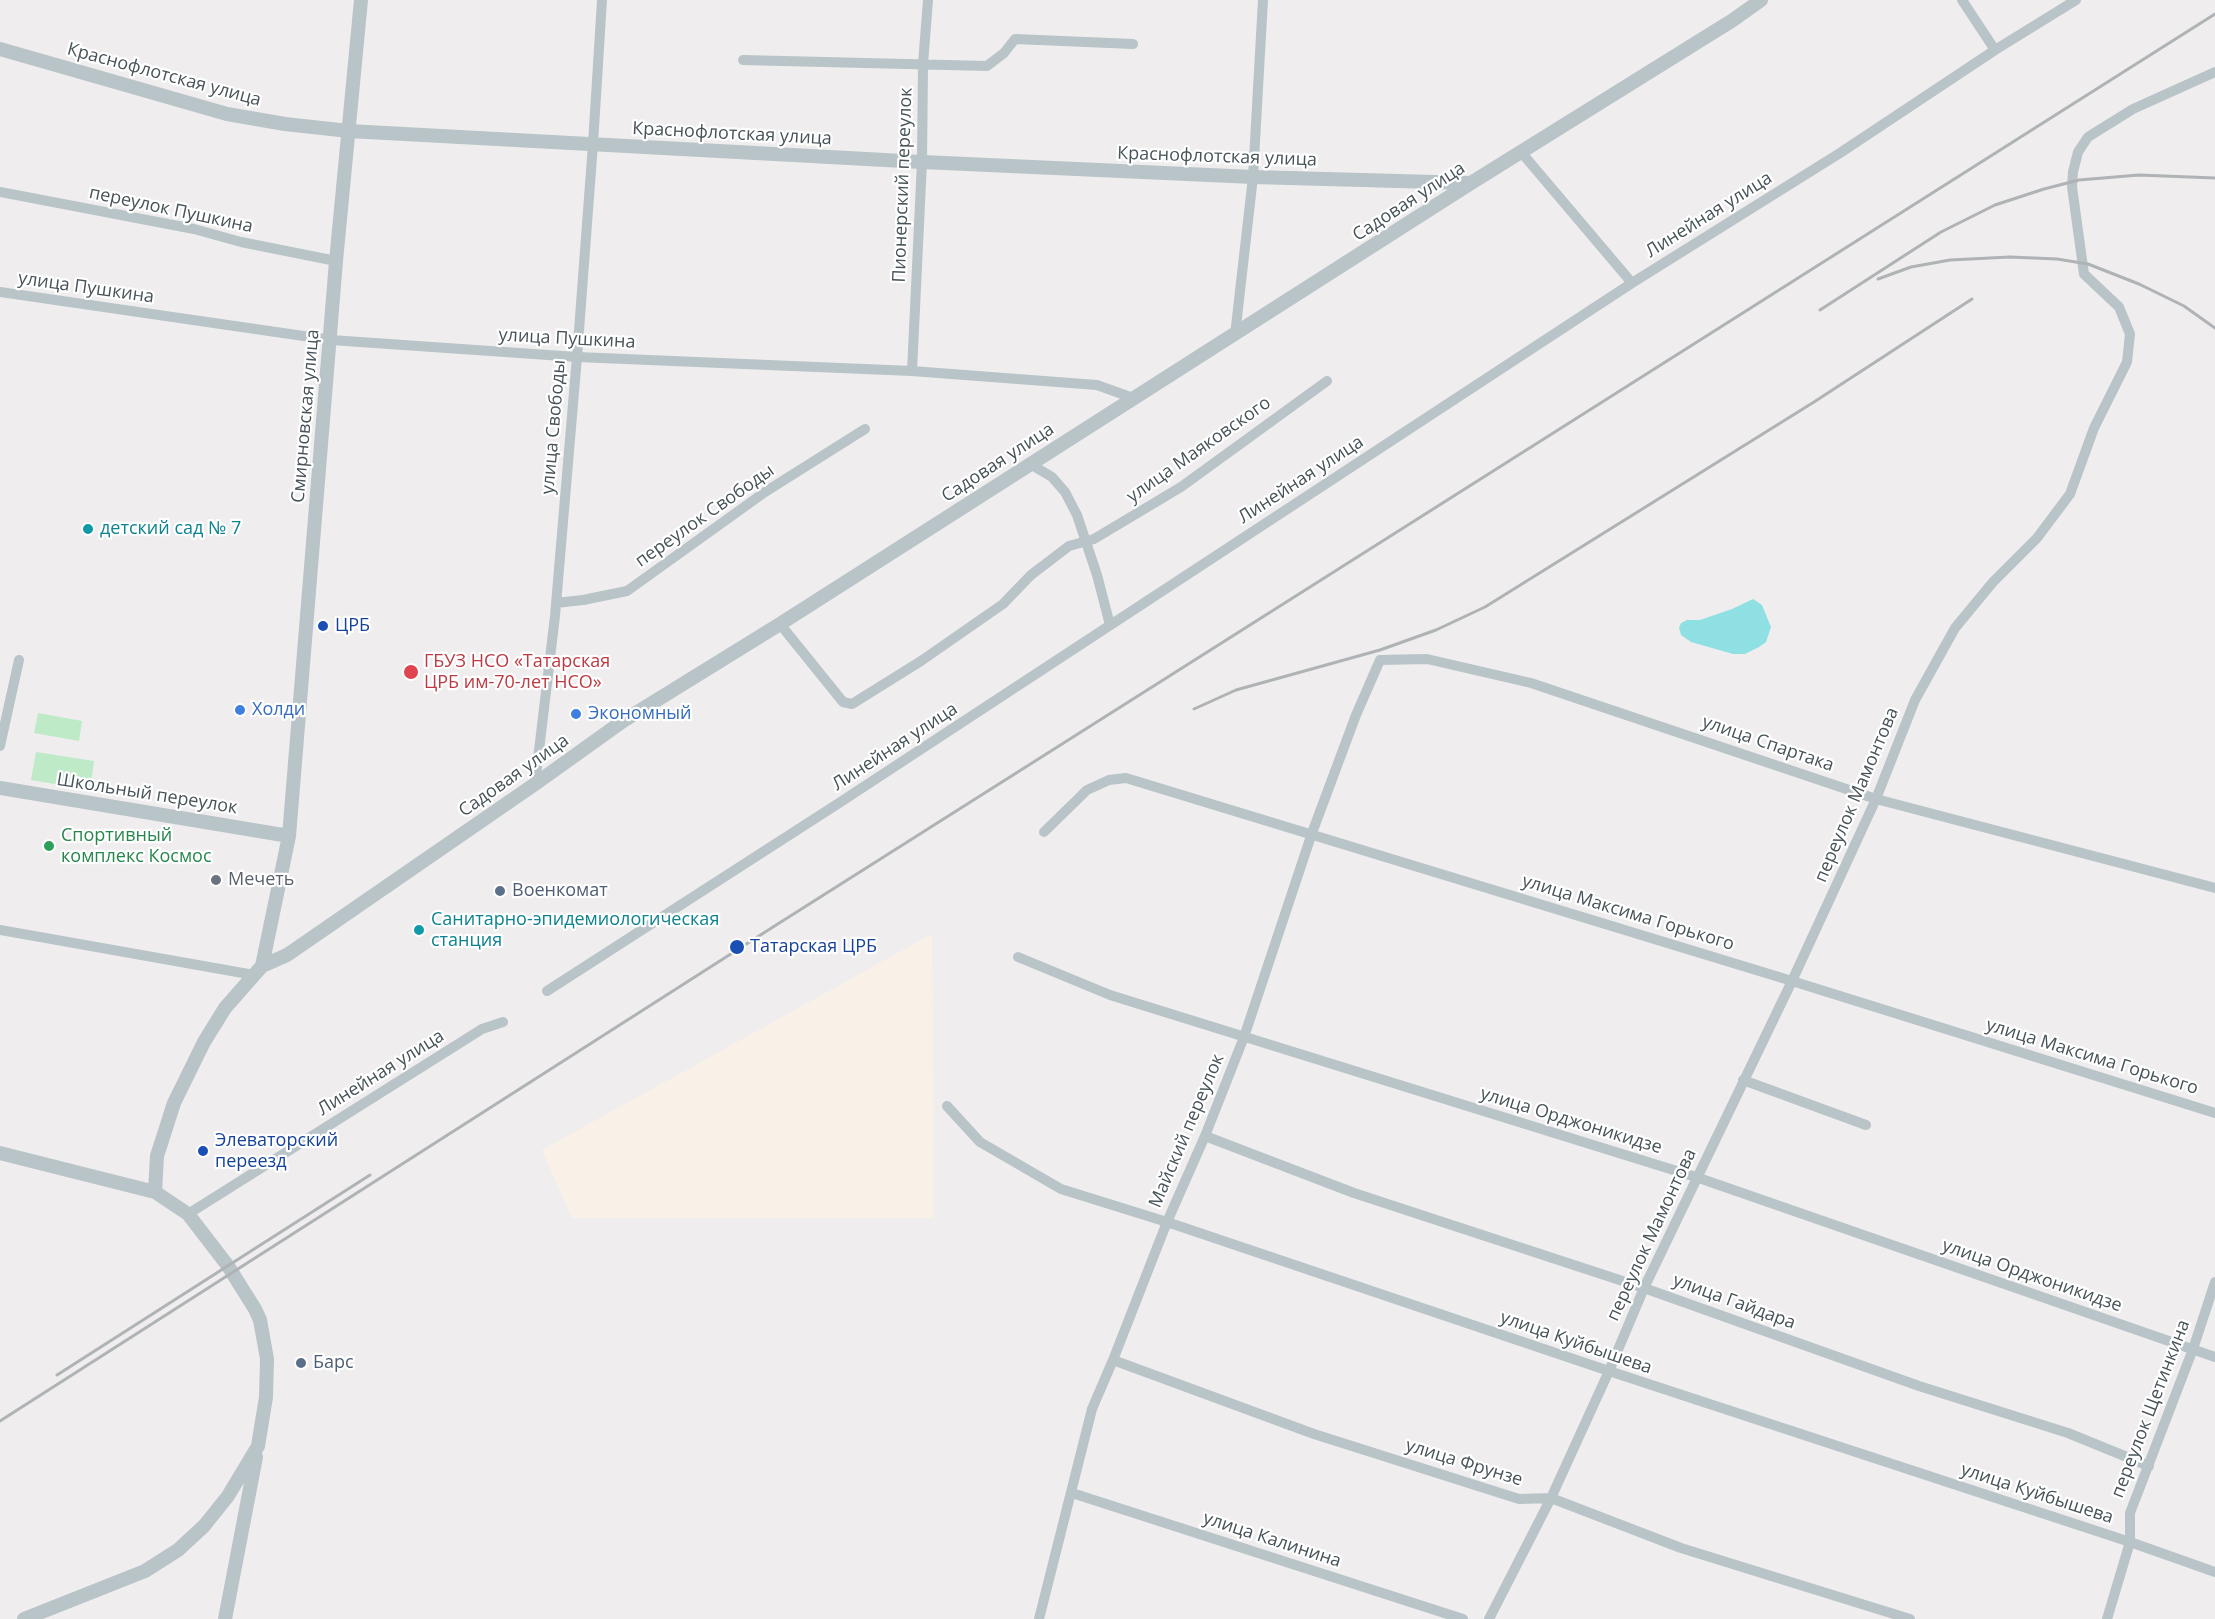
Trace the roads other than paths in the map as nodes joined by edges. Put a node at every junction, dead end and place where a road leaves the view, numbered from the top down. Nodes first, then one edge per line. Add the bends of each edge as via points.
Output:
1 (361, 0) edge
2 (602, 0) edge
3 (928, 0) edge
4 (1263, 0) edge
5 (1761, 0) edge
6 (1962, 0) edge
7 (2076, 0) edge
8 (1133, 44) dead end
9 (0, 50) edge
10 (1995, 50) junction
11 (743, 60) dead end
12 (923, 64) junction
13 (2215, 72) edge
14 (349, 131) junction
15 (593, 144) junction
16 (1521, 152) junction
17 (922, 162) junction
18 (1253, 177) junction
19 (1471, 183) junction
20 (0, 192) edge
21 (336, 261) junction
22 (1632, 284) junction
23 (0, 292) edge
24 (1235, 335) junction
25 (331, 340) junction
26 (577, 357) junction
27 (912, 371) junction
28 (1327, 381) dead end
29 (1133, 398) junction
30 (865, 429) dead end
31 (1030, 464) junction
32 (1087, 541) junction
33 (556, 603) junction
34 (780, 624) junction
35 (1110, 625) junction
36 (19, 660) dead end
37 (1380, 660) joint
38 (0, 746) edge
39 (535, 784) junction
40 (0, 788) edge
41 (1876, 799) junction
42 (1044, 831) dead end
43 (1312, 833) junction
44 (289, 836) junction
45 (2215, 888) edge
46 (0, 930) edge
47 (1018, 957) dead end
48 (258, 971) junction
49 (1792, 981) junction
50 (547, 991) dead end
51 (503, 1022) dead end
52 (1244, 1037) junction
53 (1743, 1080) junction
54 (947, 1106) dead end
55 (2215, 1113) edge
56 (1866, 1125) dead end
57 (1205, 1136) junction
58 (0, 1153) edge
59 (1696, 1177) junction
60 (155, 1192) junction
61 (188, 1214) junction
62 (1167, 1222) junction
63 (2215, 1282) edge
64 (1644, 1287) junction
65 (2193, 1350) junction
66 (2215, 1357) edge
67 (1113, 1360) junction
68 (1609, 1371) junction
69 (258, 1446) junction
70 (2149, 1466) junction
71 (1072, 1492) junction
72 (1551, 1498) junction
73 (2130, 1542) junction
74 (2215, 1572) edge
75 (24, 1619) edge
76 (225, 1619) edge
77 (1039, 1619) edge
78 (1463, 1619) edge
79 (1489, 1619) edge
80 (1910, 1619) edge
81 (2107, 1619) edge

1 - 14 street, Смирновская улица
2 - 15 street, улица Свободы
3 - 12 street, Пионерский переулок
4 - 18 street
5 - 16 street, Садовая улица
6 - 10 street
7 - 10 street, Линейная улица
8 - 12 street via 1015,39 987,66
9 - 14 street, Краснофлотская улица via 227,114
10 - 22 street, Линейная улица
11 - 12 street
12 - 17 street, Пионерский переулок
13 - 41 street, переулок Мамонтова via 2133,109 2088,137 2078,152 2072,187 2084,274 2119,307 2130,334 2127,363 2094,428 2070,494 2037,538 1955,628 1915,700
14 - 15 street, Краснофлотская улица
14 - 21 street, Смирновская улица
15 - 17 street, Краснофлотская улица
15 - 26 street, улица Свободы
16 - 19 street, Садовая улица
16 - 22 street
17 - 18 street, Краснофлотская улица
17 - 27 street, Пионерский переулок
18 - 19 street, Краснофлотская улица
18 - 24 street
19 - 24 street, Садовая улица
20 - 21 street, переулок Пушкина
21 - 25 street, Смирновская улица
22 - 35 street, Линейная улица
23 - 25 street, улица Пушкина
24 - 29 street, Садовая улица
25 - 26 street, улица Пушкина
25 - 44 street, Смирновская улица
26 - 27 street, улица Пушкина
26 - 33 street, улица Свободы
27 - 29 street, улица Пушкина via 1096,385
28 - 32 street, улица Маяковского via 1181,487
29 - 31 street, Садовая улица
30 - 33 street, переулок Свободы via 765,492 627,591
31 - 32 street via 1052,477 1065,492
31 - 34 street, Садовая улица
32 - 34 street, улица Маяковского via 1069,546 1002,604 852,704 843,702
32 - 35 street
33 - 39 street, улица Свободы
34 - 39 street, Садовая улица via 623,721
35 - 50 street, Линейная улица
36 - 38 street
37 - 41 street, улица Спартака via 1427,659 1531,683
37 - 43 street, Майский переулок
39 - 48 street, Садовая улица
40 - 44 street, Школьный переулок
41 - 45 street, улица Спартака
41 - 49 street, переулок Мамонтова
42 - 43 street, улица Максима Горького via 1087,790 1109,780 1126,778
43 - 49 street, улица Максима Горького
43 - 52 street, Майский переулок
44 - 48 street, Смирновская улица
46 - 48 street
47 - 52 street, улица Орджоникидзе via 1110,994
48 - 60 street via 225,1008 174,1103 157,1156
49 - 53 street, переулок Мамонтова
49 - 55 street, улица Максима Горького
51 - 61 street, Линейная улица via 482,1029
52 - 57 street, Майский переулок
52 - 59 street, улица Орджоникидзе
53 - 56 street
53 - 59 street, переулок Мамонтова
54 - 62 street, улица Куйбышева via 980,1142 1061,1189
57 - 62 street, Майский переулок
57 - 64 street, улица Гайдара via 1354,1192
58 - 60 street
59 - 64 street, переулок Мамонтова
59 - 65 street, улица Орджоникидзе
60 - 61 street
61 - 69 street via 228,1266 260,1320 267,1359
62 - 67 street, Майский переулок
62 - 68 street, улица Куйбышева
63 - 65 street, переулок Щетинкина
64 - 68 street, переулок Мамонтова
64 - 70 street, улица Гайдара via 1919,1386 2068,1432
65 - 66 street, улица Орджоникидзе
65 - 70 street, переулок Щетинкина
67 - 71 street, Майский переулок via 1092,1409
67 - 72 street, улица Фрунзе via 1314,1434 1519,1499
68 - 72 street, переулок Мамонтова
68 - 73 street, улица Куйбышева
69 - 75 street via 228,1496 178,1550 145,1571
69 - 76 street
70 - 73 street, переулок Щетинкина via 2130,1513
71 - 77 street, Майский переулок
71 - 78 street, улица Калинина
72 - 79 street, переулок Мамонтова
72 - 80 street, улица Фрунзе via 1681,1548
73 - 74 street, улица Куйбышева
73 - 81 street, переулок Щетинкина

